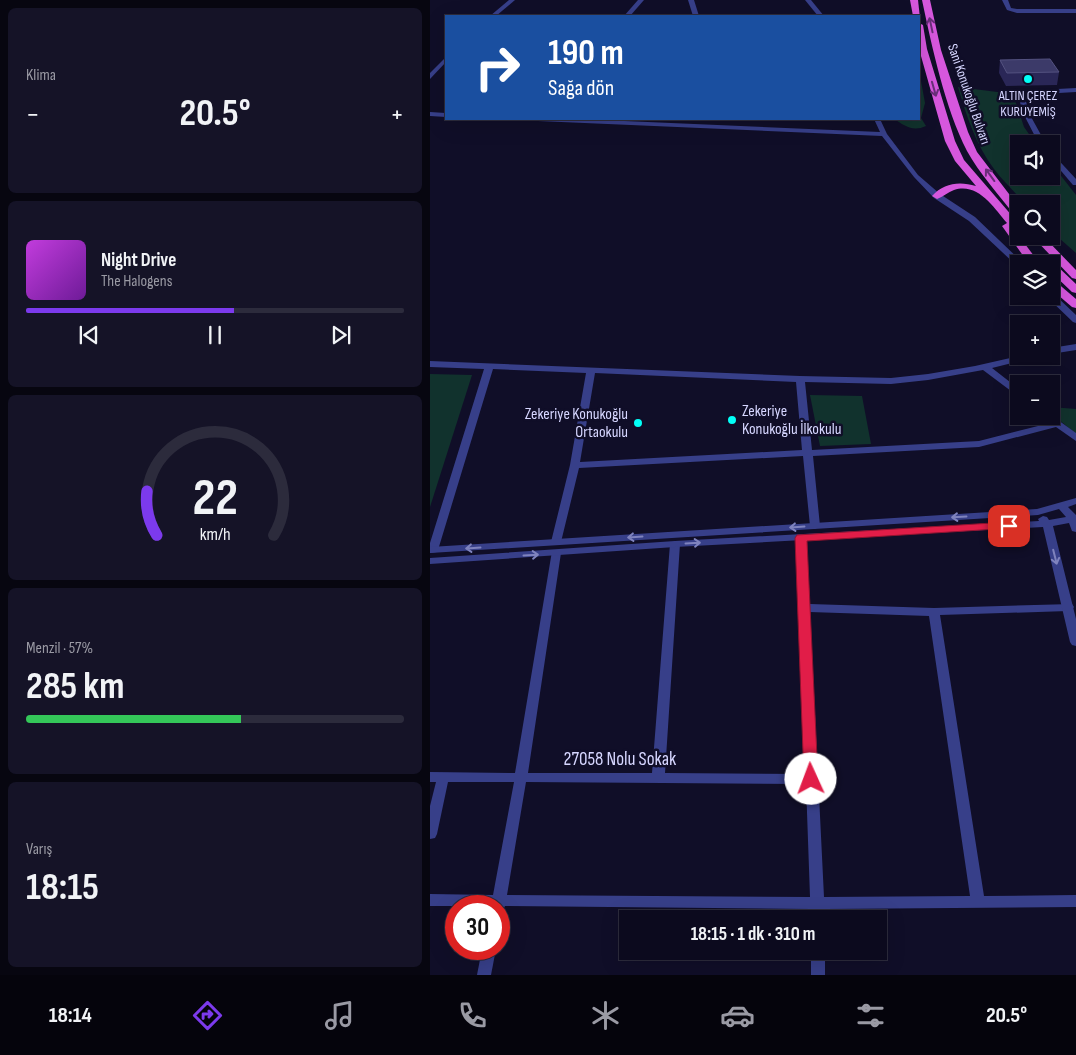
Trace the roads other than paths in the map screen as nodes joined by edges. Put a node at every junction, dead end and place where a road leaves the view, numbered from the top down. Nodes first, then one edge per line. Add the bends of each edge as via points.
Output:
1 (512, 0) edge
2 (641, 0) edge
3 (690, 0) edge
4 (808, 0) edge
5 (914, 0) edge
6 (926, 0) edge
7 (1005, 0) edge
8 (1076, 10) edge
9 (494, 15) edge
10 (628, 15) edge
11 (696, 15) edge
12 (820, 15) edge
13 (917, 15) edge
14 (920, 35) edge
15 (922, 55) edge
16 (444, 64) edge
17 (430, 77) edge
18 (1076, 90) edge
19 (430, 114) edge
20 (445, 115) edge
21 (561, 120) edge
22 (877, 120) edge
23 (884, 134) junction
24 (1039, 135) edge
25 (957, 156) junction
26 (1060, 164) edge
27 (1076, 183) edge
28 (933, 193) junction
29 (987, 195) junction
30 (1010, 202) edge
31 (1010, 221) edge
32 (1032, 245) edge
33 (1047, 245) edge
34 (1053, 245) edge
35 (1010, 255) edge
36 (1029, 255) edge
37 (1041, 255) edge
38 (1074, 270) edge
39 (1060, 274) edge
40 (1076, 290) edge
41 (1060, 291) edge
42 (1060, 305) edge
43 (1076, 306) edge
44 (1076, 320) edge
45 (1076, 347) edge
46 (1060, 350) edge
47 (1010, 360) edge
48 (430, 364) edge
49 (489, 366) junction
50 (984, 366) junction
51 (591, 371) junction
52 (800, 380) junction
53 (1010, 387) edge
54 (1053, 425) edge
55 (1058, 425) edge
56 (1076, 438) edge
57 (808, 453) junction
58 (575, 465) junction
59 (1076, 501) edge
60 (1062, 506) junction
61 (1038, 512) junction
62 (1075, 522) edge
63 (1047, 524) junction
64 (816, 526) junction
65 (801, 538) junction
66 (675, 544) junction
67 (556, 548) junction
68 (431, 554) edge
69 (1068, 607) junction
70 (805, 608) junction
71 (934, 612) junction
72 (1076, 642) edge
73 (436, 777) edge
74 (521, 778) junction
75 (658, 778) junction
76 (811, 779) junction
77 (430, 834) edge
78 (500, 895) edge
79 (430, 900) edge
80 (445, 901) edge
81 (978, 901) junction
82 (1076, 901) edge
83 (817, 903) junction
84 (510, 904) edge
85 (817, 910) edge
86 (487, 960) edge
87 (818, 960) edge
88 (484, 975) edge
89 (818, 975) edge

1 - 9 street
2 - 10 street
3 - 11 street
4 - 12 street
5 - 13 highway
30 -> 6 highway, Sani Konukoğlu Bulvarı via 973,153 964,132 937,50
7 - 8 street via 1010,8 1017,11
14 - 15 highway, Sani Konukoğlu Bulvarı
15 -> 25 highway, Sani Konukoğlu Bulvarı
16 - 17 street
18 - 24 street via 1020,93
19 - 20 street
21 - 23 street
22 - 23 street
23 - 28 street
25 - 28 highway via 952,180
25 - 29 highway, Sani Konukoğlu Bulvarı
26 - 27 street
28 - 29 highway via 953,186 966,186
28 - 35 street via 972,219
29 - 31 highway, Sani Konukoğlu Bulvarı
29 - 36 highway
32 - 37 highway
33 - 38 highway
34 - 38 highway
39 - 40 highway
41 - 43 highway
42 - 44 street
45 - 46 street
47 - 50 street
48 - 49 street
49 - 51 street
49 - 68 street
50 - 52 street via 928,377 891,380
50 - 53 street
51 - 52 street
51 - 58 street
52 - 57 street
54 - 57 street via 979,444
55 - 56 street
57 - 58 street
57 - 64 street
58 - 67 street
59 - 60 street
60 - 61 street
60 - 62 street
61 - 63 street
61 -> 64 street
62 - 63 street
63 - 65 street
63 -> 69 street
64 -> 67 street
66 -> 65 street
65 - 70 street
66 - 67 street
66 - 75 street
67 - 68 street
67 - 74 street
69 - 71 street
69 - 72 street
70 - 71 street
70 - 76 street
71 - 81 street
73 - 74 street, 27058 Nolu Sokak
73 - 77 street
74 - 75 street, 27058 Nolu Sokak
74 - 78 street
75 - 76 street, 27058 Nolu Sokak
76 - 83 street
79 - 80 street
81 - 82 street
81 - 83 street
83 - 84 street
83 - 85 street
86 - 88 street
87 - 89 street

